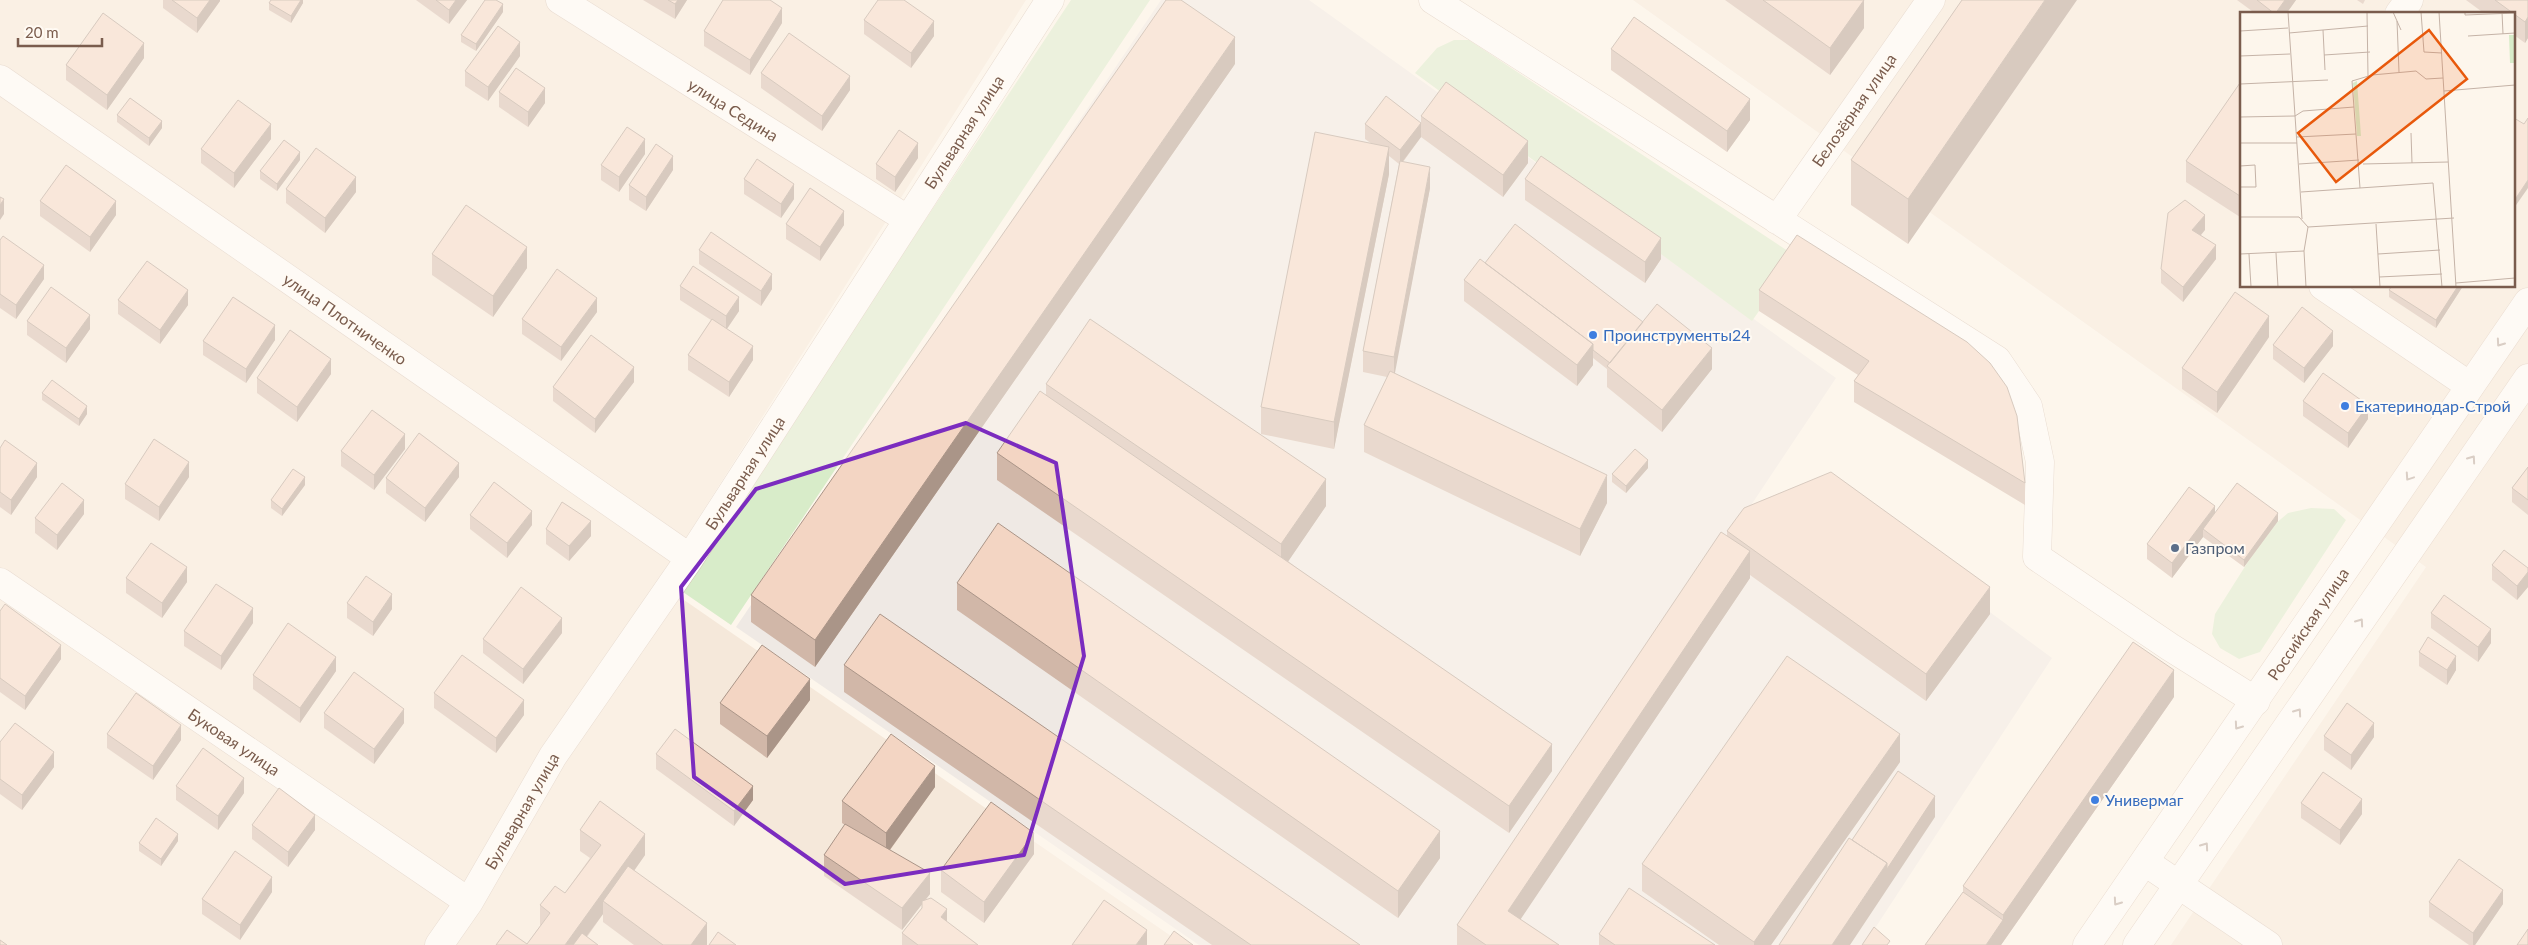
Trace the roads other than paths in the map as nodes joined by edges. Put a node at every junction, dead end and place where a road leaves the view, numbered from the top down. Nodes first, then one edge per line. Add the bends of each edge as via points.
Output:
1 (560, 0) edge
2 (1050, 0) edge
3 (1434, 0) edge
4 (1931, 0) edge
5 (2409, 0) edge
6 (2400, 12) edge
7 (0, 79) edge
8 (907, 218) junction
9 (1777, 220) junction
10 (2326, 288) edge
11 (2528, 302) edge
12 (2528, 378) edge
13 (2470, 386) junction
14 (690, 558) junction
15 (0, 582) edge
16 (2256, 701) junction
17 (2145, 862) junction
18 (2178, 886) junction
19 (469, 902) junction
20 (440, 945) edge
21 (2087, 945) edge
22 (2137, 945) edge
23 (2268, 945) edge

1 - 8 street, улица Седина
2 - 8 street, Бульварная улица
3 - 9 street
4 - 9 street, Белозёрная улица
5 - 6 street
7 - 14 street, улица Плотниченко
8 - 14 street, Бульварная улица
9 - 16 street via 1997,360 2028,406 2040,462 2037,558
10 - 13 street
11 -> 13 street, Российская улица
18 -> 12 street
13 -> 16 street, Российская улица
14 - 19 street, Бульварная улица via 553,756
15 - 19 street, Буковая улица
16 -> 17 street, Российская улица
17 - 18 street
17 -> 21 street, Российская улица
18 - 22 street
18 - 23 street
19 - 20 street, Бульварная улица

